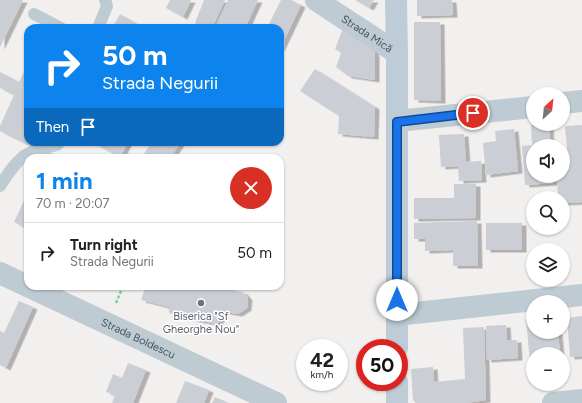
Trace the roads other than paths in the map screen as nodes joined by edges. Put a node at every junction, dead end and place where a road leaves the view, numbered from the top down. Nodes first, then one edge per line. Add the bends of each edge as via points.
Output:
1 (105, 0) edge
2 (316, 0) edge
3 (396, 0) edge
4 (34, 14) dead end
5 (53, 24) edge
6 (100, 24) edge
7 (397, 53) junction
8 (582, 101) edge
9 (570, 102) edge
10 (526, 108) edge
11 (397, 122) junction
12 (53, 146) edge
13 (28, 154) edge
14 (24, 156) edge
15 (0, 186) edge
16 (0, 273) edge
17 (24, 284) edge
18 (36, 290) edge
19 (582, 295) edge
20 (397, 315) junction
21 (397, 339) edge
22 (397, 391) edge
23 (582, 400) edge
24 (276, 403) edge
25 (398, 403) edge
26 (553, 403) edge

1 - 6 lane via 107,6
2 - 7 street, Strada Mică
3 - 7 main road
4 - 5 lane
7 - 11 main road
8 - 9 street
10 - 11 street
11 - 20 main road
12 - 13 lane
14 - 15 lane via 8,172
16 - 17 street, Strada Boldescu
18 - 24 street, Strada Boldescu
19 - 20 street
20 - 21 main road
22 - 25 main road
23 - 26 street

